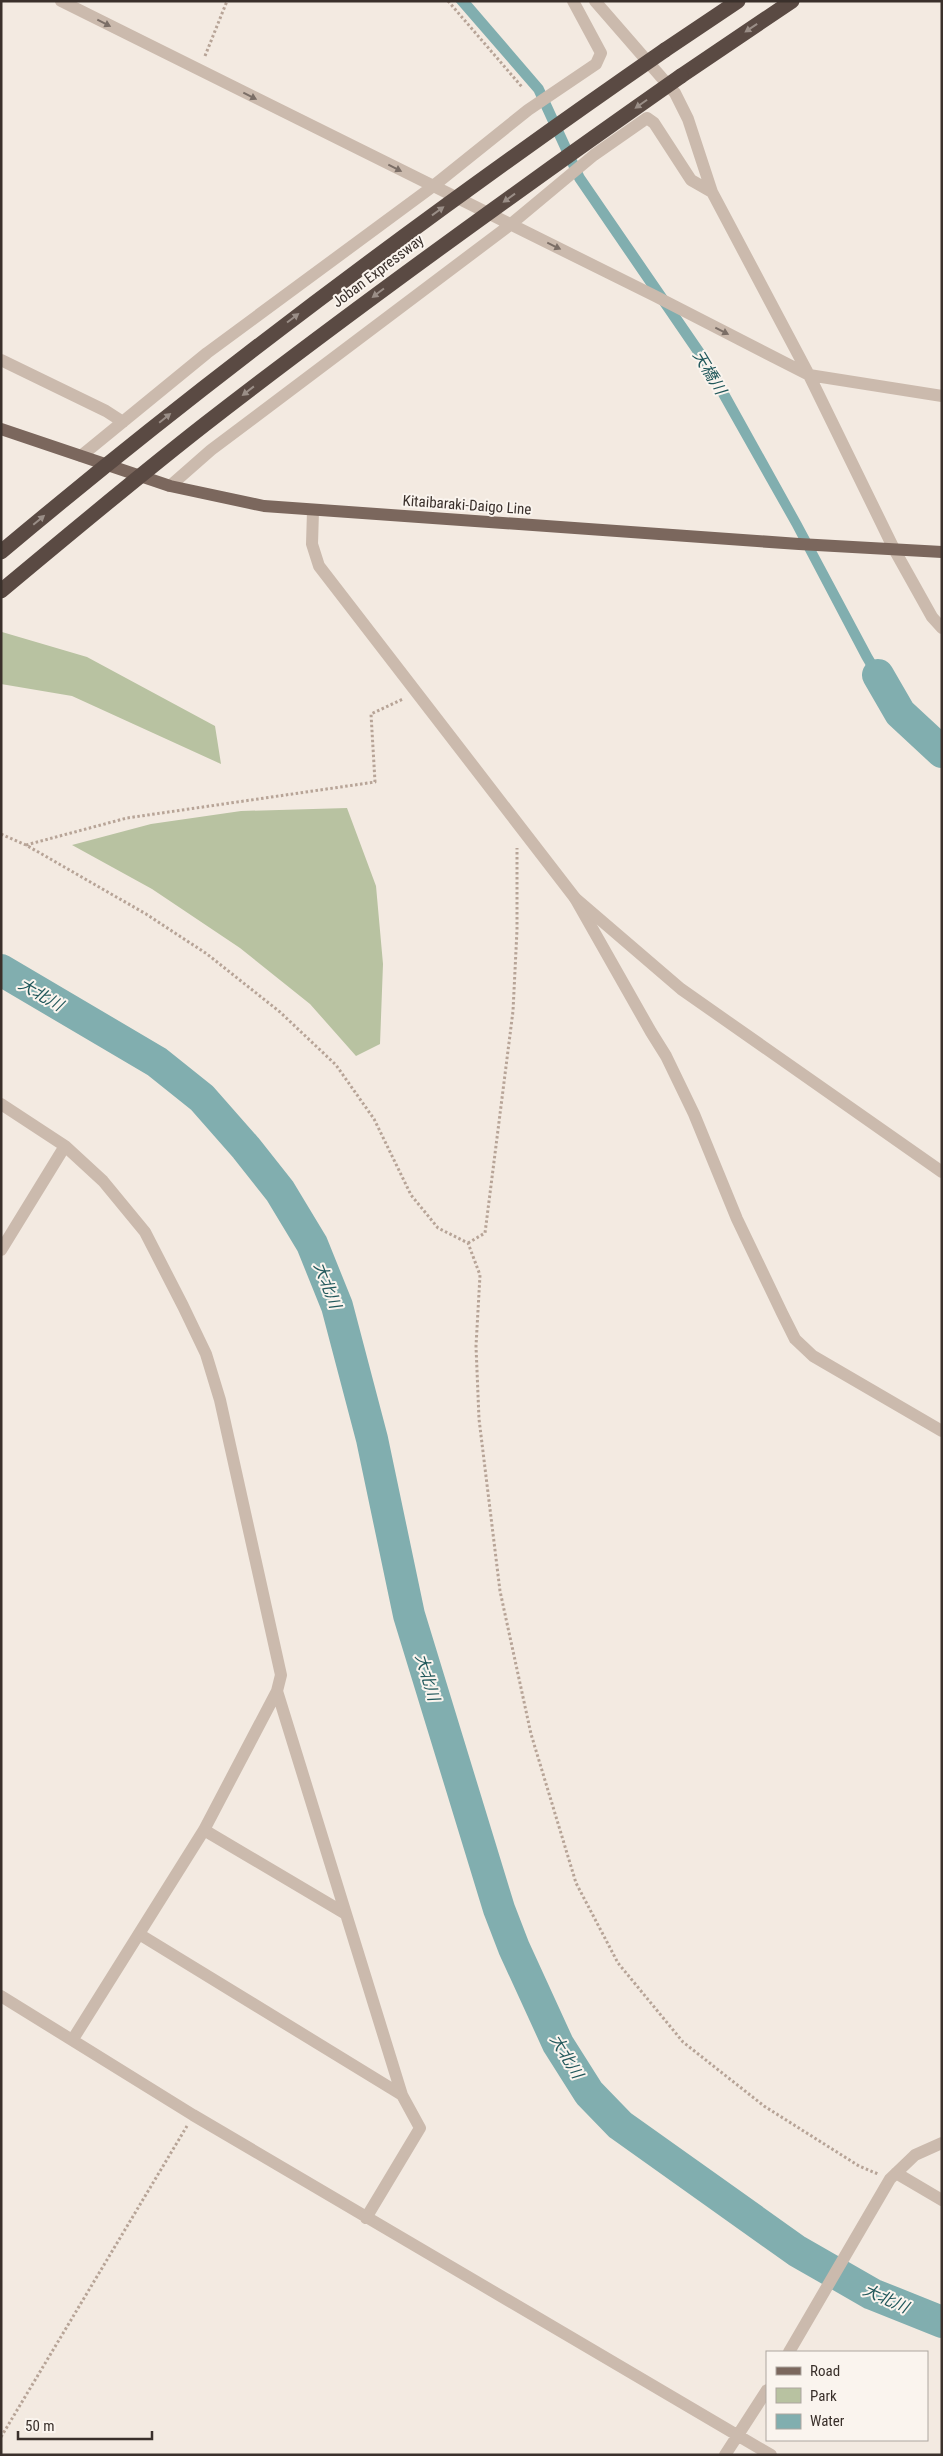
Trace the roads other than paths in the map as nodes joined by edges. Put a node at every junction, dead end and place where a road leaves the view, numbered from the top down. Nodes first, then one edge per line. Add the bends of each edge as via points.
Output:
1 (61, 1) edge
2 (573, 1) edge
3 (595, 1) edge
4 (738, 1) edge
5 (792, 1) edge
6 (432, 187) junction
7 (712, 192) junction
8 (510, 225) junction
9 (1, 360) edge
10 (809, 375) junction
11 (942, 396) edge
12 (123, 422) junction
13 (1, 429) edge
14 (81, 456) junction
15 (170, 486) junction
16 (313, 512) junction
17 (894, 548) junction
18 (1, 552) edge
19 (942, 552) edge
20 (1, 591) edge
21 (942, 628) edge
22 (575, 898) junction
23 (1, 1104) edge
24 (64, 1146) junction
25 (942, 1172) edge
26 (1, 1250) edge
27 (942, 1431) edge
28 (277, 1690) junction
29 (204, 1830) junction
30 (346, 1914) junction
31 (139, 1934) junction
32 (1, 1996) edge
33 (73, 2039) junction
34 (402, 2095) junction
35 (942, 2143) edge
36 (893, 2176) junction
37 (942, 2200) edge
38 (366, 2218) junction
39 (790, 2351) edge
40 (766, 2392) edge
41 (738, 2434) junction
42 (725, 2455) edge
43 (771, 2455) edge

1 -> 6 street
2 - 6 street via 601,53 596,64 528,110
3 - 7 street via 674,93 688,118
18 -> 4 highway, Joban Expressway, bridge via 268,337 499,167
5 -> 20 highway, Joban Expressway, bridge via 440,247 194,433
6 - 8 street
6 - 12 street via 207,353
7 - 8 street via 691,180 654,123 647,118 594,155
7 - 10 street
8 -> 10 street
8 - 15 street via 211,450
9 - 12 street
10 - 11 street
10 - 17 street
12 - 14 street
13 - 14 main road, Kitaibaraki-Daigo Line
14 - 15 main road, Kitaibaraki-Daigo Line
15 - 16 main road, Kitaibaraki-Daigo Line via 264,506
16 - 17 main road, Kitaibaraki-Daigo Line
16 - 22 street via 312,544 319,566
17 - 19 main road, Kitaibaraki-Daigo Line
17 - 21 street via 932,617
22 - 25 street via 682,989
22 - 27 street via 666,1056 694,1114 737,1219 795,1339 813,1356
23 - 24 street
24 - 26 street
24 - 28 street via 103,1181 145,1232 206,1354 220,1400 277,1650 281,1675
28 - 29 street
28 - 30 street
29 - 30 street
29 - 31 street
30 - 34 street
31 - 33 street
31 - 34 street
32 - 33 street
33 - 38 street
34 - 38 street via 420,2128
35 - 36 street via 915,2156
36 - 37 street
36 - 39 street
38 - 41 street
40 - 41 street
41 - 42 street
41 - 43 street

